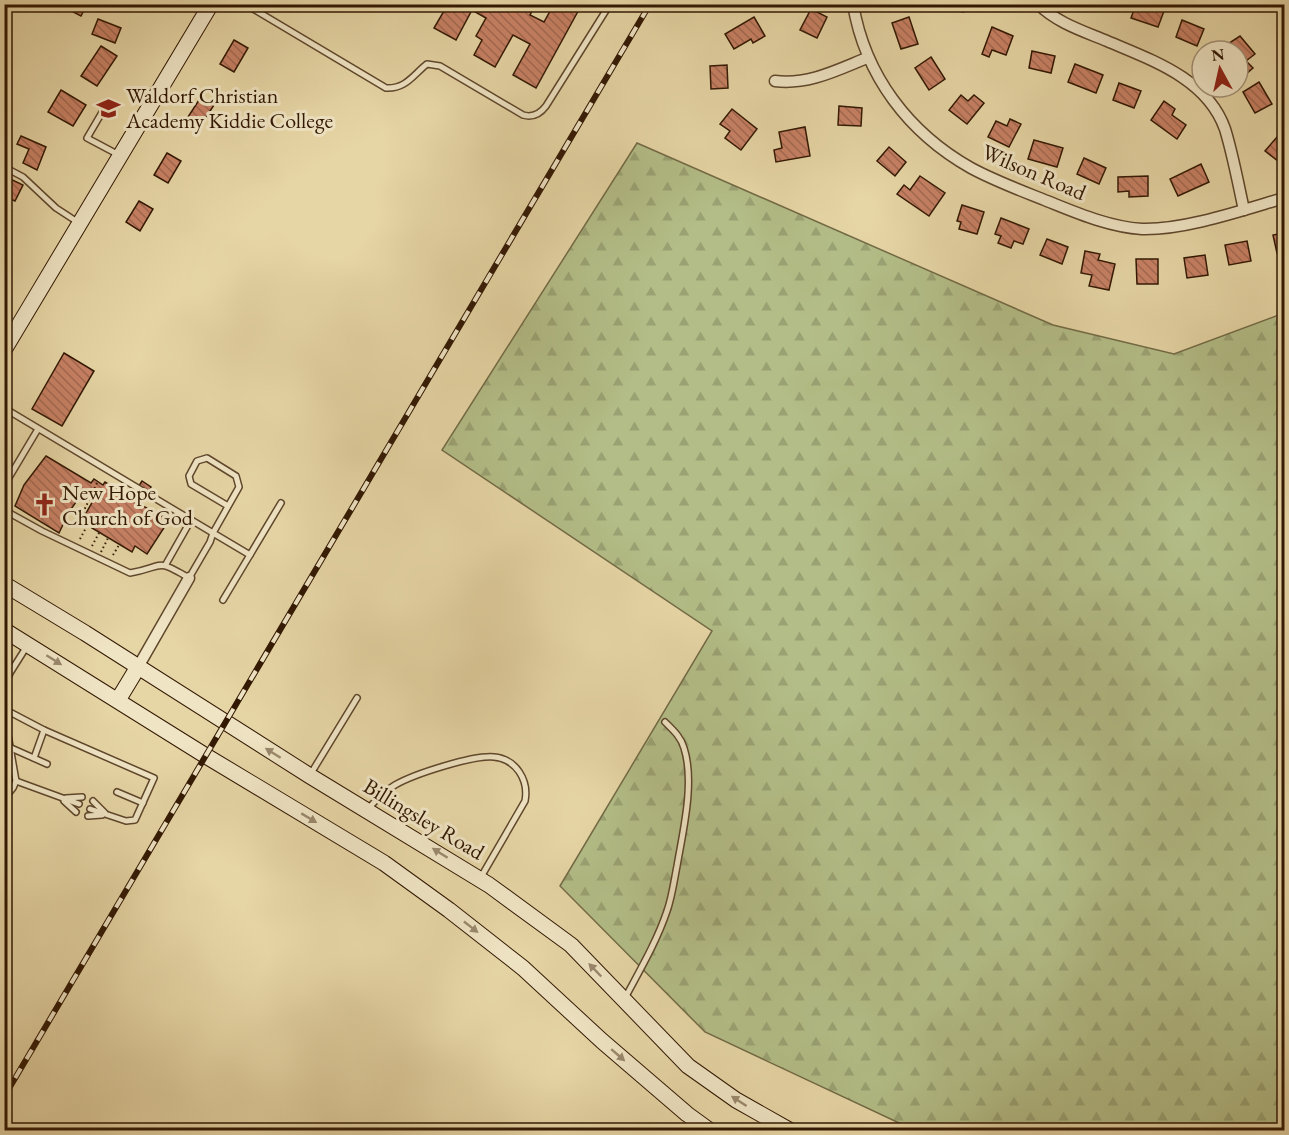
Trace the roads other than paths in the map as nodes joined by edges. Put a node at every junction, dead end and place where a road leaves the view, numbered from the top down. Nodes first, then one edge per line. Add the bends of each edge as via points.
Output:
1 (211, 4) edge
2 (245, 4) edge
3 (610, 4) edge
4 (853, 4) edge
5 (1038, 4) edge
6 (867, 58) junction
7 (775, 81) dead end
8 (104, 109) dead end
9 (121, 156) junction
10 (4, 167) edge
11 (1284, 198) edge
12 (1244, 210) junction
13 (81, 224) junction
14 (4, 350) edge
15 (4, 408) edge
16 (38, 429) junction
17 (4, 486) edge
18 (281, 503) dead end
19 (228, 506) junction
20 (4, 510) edge
21 (191, 520) junction
22 (213, 533) junction
23 (250, 555) junction
24 (166, 564) junction
25 (189, 578) junction
26 (4, 584) edge
27 (223, 600) dead end
28 (4, 630) edge
29 (28, 644) junction
30 (138, 667) junction
31 (4, 689) edge
32 (357, 698) dead end
33 (118, 700) junction
34 (4, 711) edge
35 (665, 722) dead end
36 (44, 730) junction
37 (11, 748) junction
38 (33, 758) junction
39 (47, 764) dead end
40 (310, 777) junction
41 (16, 781) junction
42 (117, 792) dead end
43 (82, 797) dead end
44 (61, 798) junction
45 (4, 799) edge
46 (93, 801) dead end
47 (143, 803) junction
48 (79, 804) dead end
49 (90, 809) dead end
50 (367, 810) junction
51 (76, 812) dead end
52 (106, 814) junction
53 (88, 816) dead end
54 (480, 879) junction
55 (624, 999) junction
56 (709, 1131) edge
57 (789, 1131) edge

1 - 9 main road
2 - 3 lane via 386,88 402,86 427,64 434,64 529,117 541,113
4 - 6 street, Wilson Road
5 - 12 street via 1065,24 1168,68 1191,83 1224,127
6 - 7 street via 815,78
6 - 12 street, Wilson Road via 899,108 950,155 973,169 1074,212 1137,228 1183,224
8 - 9 lane via 87,138
9 - 13 main road
10 - 13 lane via 23,177 56,208
11 - 12 street, Wilson Road
13 - 14 main road
15 - 16 lane
16 - 17 lane
16 - 21 lane
18 - 23 lane
19 - 19 lane via 191,484 189,476 197,461 207,458 236,476 239,487
19 - 22 lane
20 - 24 lane via 130,573
21 - 22 lane
21 - 24 lane
22 - 23 lane
22 - 25 lane
23 - 27 lane
24 - 25 lane
25 - 30 street
26 - 30 main road, Billingsley Road
28 - 29 main road
29 - 31 lane
29 -> 33 main road
30 - 33 main road
40 -> 30 main road, Billingsley Road
32 - 40 lane
33 -> 56 main road via 384,863 449,910 523,968
34 - 36 lane
34 - 37 lane
35 - 55 lane via 678,734 688,765 682,835 668,910
36 - 38 lane
36 - 47 lane via 154,778
37 - 38 lane
37 - 41 lane
38 - 39 lane
40 - 50 main road, Billingsley Road
41 - 44 lane
41 - 45 lane
42 - 47 lane
43 - 44 lane
44 - 48 lane
44 - 51 lane
46 - 52 lane
47 - 52 lane via 135,820
49 - 52 lane
54 -> 50 main road, Billingsley Road
50 - 54 lane via 380,794 418,774 490,757 507,761 524,778 525,801
52 - 53 lane
55 -> 54 main road, Billingsley Road via 571,945
57 -> 55 main road, Billingsley Road via 688,1066

